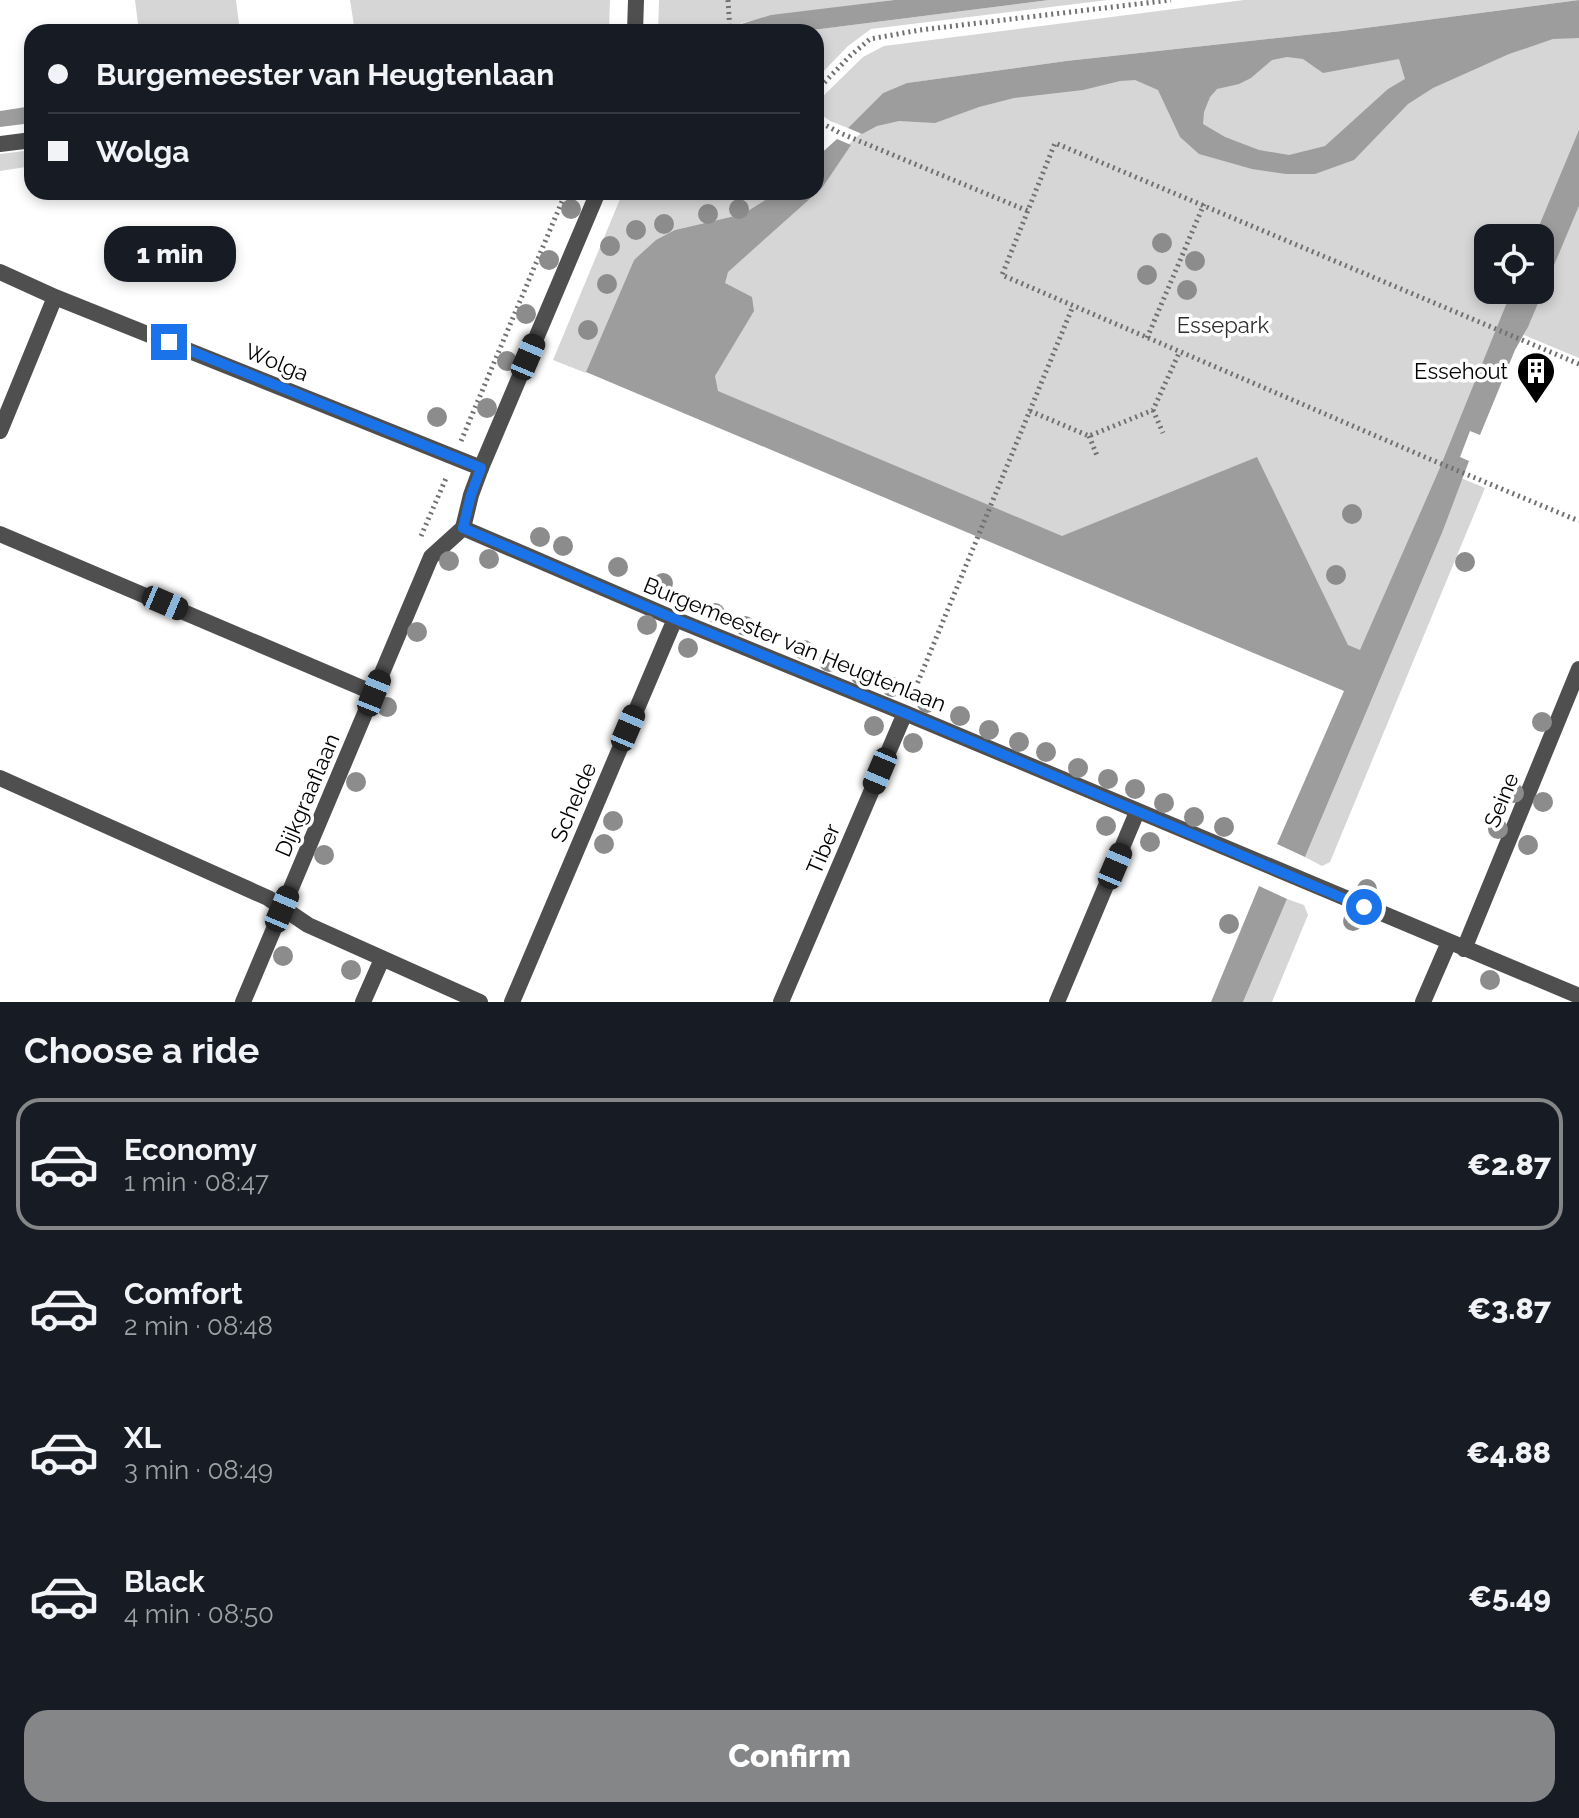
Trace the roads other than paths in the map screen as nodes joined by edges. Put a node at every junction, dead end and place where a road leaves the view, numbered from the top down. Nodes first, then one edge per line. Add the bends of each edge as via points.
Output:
1 (636, 0) edge
2 (635, 24) edge
3 (24, 141) edge
4 (0, 144) edge
5 (595, 200) edge
6 (0, 272) edge
7 (55, 297) junction
8 (0, 431) edge
9 (481, 468) junction
10 (463, 528) junction
11 (0, 534) edge
12 (675, 619) junction
13 (1579, 669) edge
14 (374, 693) junction
15 (905, 713) junction
16 (0, 778) edge
17 (1137, 812) junction
18 (282, 909) junction
19 (1457, 945) junction
20 (382, 959) junction
21 (1579, 996) edge
22 (243, 1002) edge
23 (363, 1002) edge
24 (480, 1002) edge
25 (512, 1002) edge
26 (781, 1002) edge
27 (1057, 1002) edge
28 (1423, 1002) edge

1 - 2 street
3 - 4 street
5 - 9 street
6 - 7 street, Wolga
7 - 8 street
7 - 9 street, Wolga
9 - 10 street
10 - 12 street, Burgemeester van Heugtenlaan
10 - 14 street, Dijkgraaflaan via 431,557
11 - 14 street
12 - 15 street, Burgemeester van Heugtenlaan
12 - 25 street, Schelde
13 - 19 street, Seine
14 - 18 street, Dijkgraaflaan
15 - 17 street, Burgemeester van Heugtenlaan
15 - 26 street, Tiber
16 - 18 street via 268,898
17 - 19 street, Burgemeester van Heugtenlaan
17 - 27 street
18 - 20 street
18 - 22 street, Dijkgraaflaan
19 - 21 street, Burgemeester van Heugtenlaan
19 - 28 street, Seine
20 - 23 street
20 - 24 street

